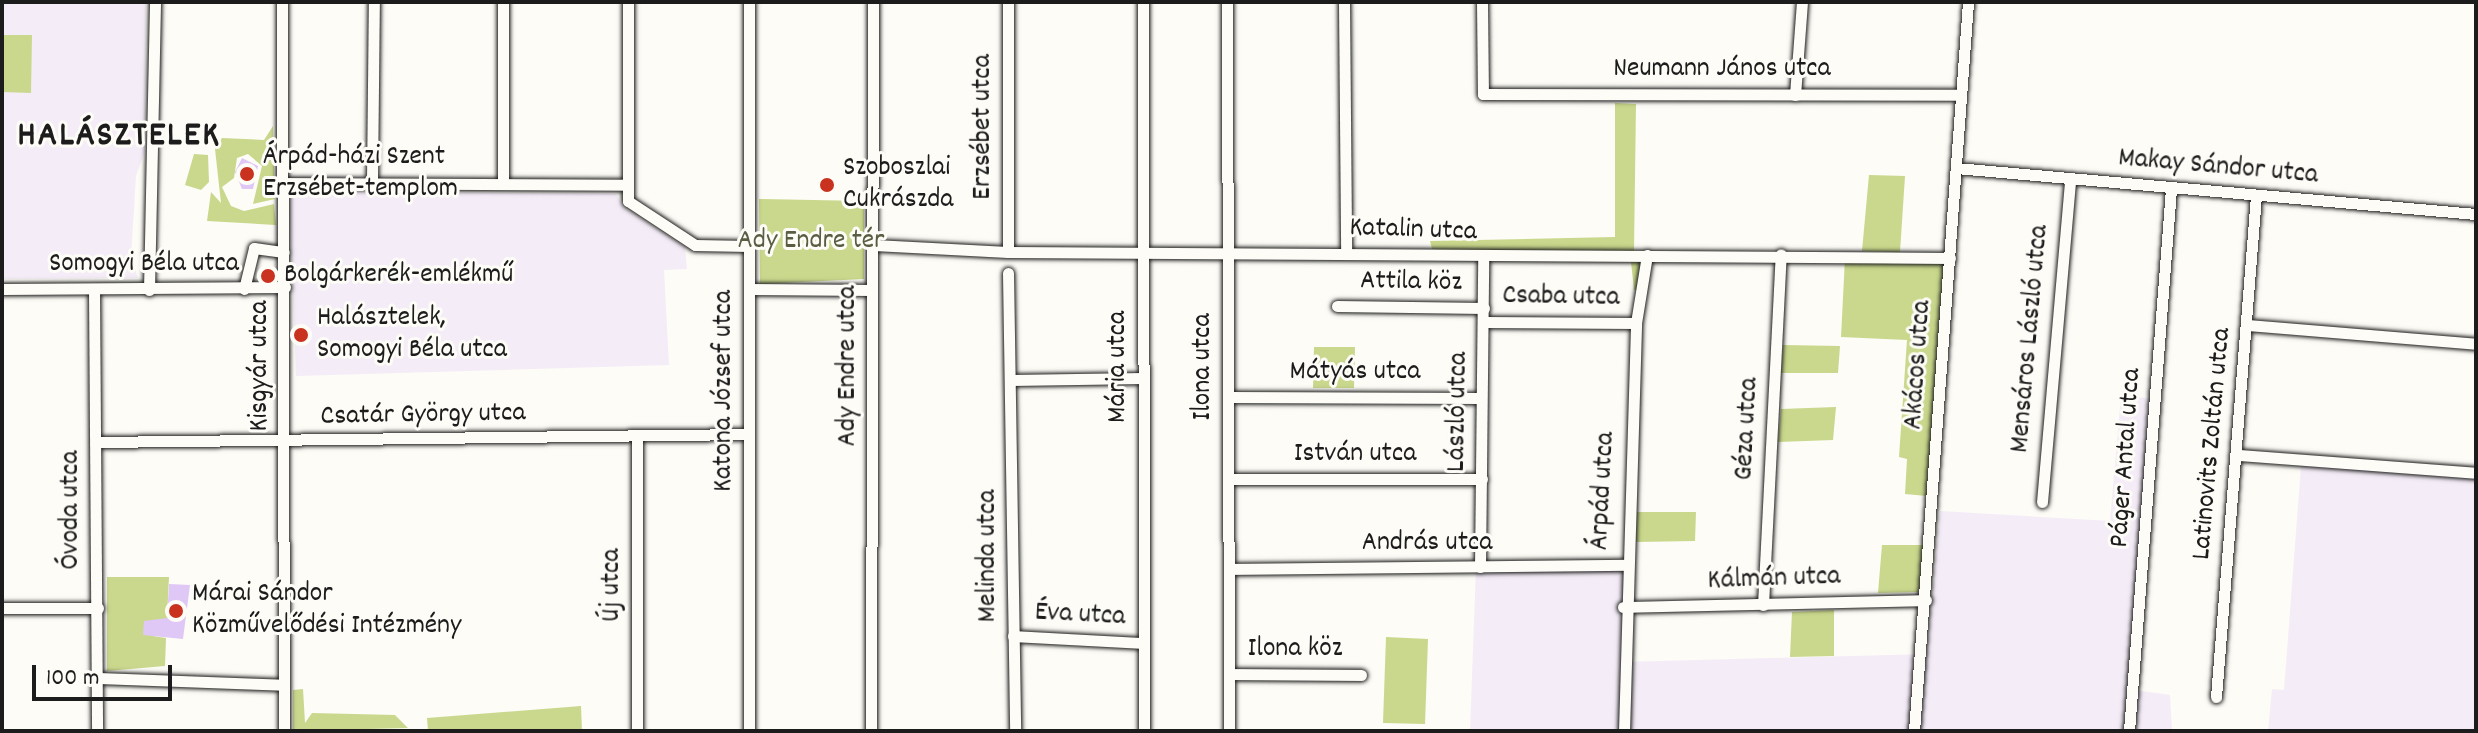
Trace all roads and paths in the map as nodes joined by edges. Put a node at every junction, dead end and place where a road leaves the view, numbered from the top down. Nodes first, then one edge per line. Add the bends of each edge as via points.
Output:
1 (155, 2) edge
2 (282, 2) edge
3 (374, 2) edge
4 (503, 2) edge
5 (628, 2) edge
6 (749, 2) edge
7 (873, 2) edge
8 (1008, 2) edge
9 (1143, 2) edge
10 (1227, 2) edge
11 (1344, 2) edge
12 (1482, 2) edge
13 (1802, 2) edge
14 (1968, 2) edge
15 (1795, 95) junction
16 (1961, 95) junction
17 (1956, 168) junction
18 (2070, 180) junction
19 (372, 181) junction
20 (283, 183) junction
21 (503, 183) junction
22 (626, 185) junction
23 (2171, 189) junction
24 (2256, 195) junction
25 (2476, 214) edge
26 (874, 245) junction
27 (749, 246) junction
28 (284, 252) junction
29 (1008, 252) junction
30 (1346, 252) junction
31 (1143, 253) junction
32 (1227, 253) junction
33 (1781, 254) junction
34 (1647, 255) junction
35 (1483, 257) junction
36 (1950, 258) junction
37 (1008, 273) dead end
38 (285, 287) junction
39 (2, 289) edge
40 (94, 289) junction
41 (244, 289) junction
42 (750, 289) junction
43 (149, 290) junction
44 (872, 290) junction
45 (1337, 306) dead end
46 (1484, 308) junction
47 (1485, 322) junction
48 (1636, 323) junction
49 (2247, 325) junction
50 (2476, 344) edge
51 (1143, 378) junction
52 (1011, 380) junction
53 (1228, 397) junction
54 (1481, 398) junction
55 (749, 434) junction
56 (637, 438) junction
57 (97, 442) junction
58 (284, 442) junction
59 (2238, 455) junction
60 (2476, 473) edge
61 (1228, 479) junction
62 (1482, 479) junction
63 (2042, 502) dead end
64 (1625, 565) junction
65 (1480, 567) junction
66 (1230, 569) junction
67 (1926, 600) junction
68 (1763, 605) junction
69 (1623, 607) junction
70 (2, 608) edge
71 (98, 608) junction
72 (1013, 636) junction
73 (1144, 643) junction
74 (1229, 674) junction
75 (1361, 675) dead end
76 (97, 678) junction
77 (284, 685) junction
78 (2216, 697) dead end
79 (97, 731) edge
80 (284, 731) edge
81 (637, 731) edge
82 (749, 731) edge
83 (871, 731) edge
84 (1015, 731) edge
85 (1144, 731) edge
86 (1229, 731) edge
87 (1624, 731) edge
88 (1914, 731) edge
89 (2129, 731) edge

1 - 43 street
2 - 20 street, Kisgyár utca
3 - 19 street
4 - 21 street
5 - 22 street
6 - 27 street, Katona József utca
7 - 26 street, Ady Endre utca
8 - 29 street, Erzsébet utca
9 - 31 street, Mária utca
10 - 32 street, Ilona utca
11 - 30 street
12 - 15 street, Neumann János utca via 1483,94
13 - 15 street
14 - 16 street, Akácos utca
15 - 16 street, Neumann János utca
16 - 17 street, Akácos utca
17 - 18 street, Makay Sándor utca
17 - 36 street, Akácos utca
18 - 23 street, Makay Sándor utca
18 - 63 street, Mensáros László utca
19 - 20 street
19 - 21 street
20 - 28 street, Kisgyár utca
21 - 22 street
22 - 27 street via 634,209 695,245
23 - 24 street, Makay Sándor utca
23 - 89 street, Páger Antal utca
24 - 25 street, Makay Sándor utca
24 - 49 street, Latinovits Zoltán utca
26 - 29 street, Katalin utca
26 - 44 street, Ady Endre utca
27 - 42 street, Katona József utca
28 - 38 street, Kisgyár utca
28 - 41 street via 254,248
29 - 31 street, Katalin utca
30 - 32 street, Katalin utca
30 - 35 street, Katalin utca
31 - 32 street, Katalin utca
31 - 51 street, Mária utca
32 - 53 street, Ilona utca
33 - 34 street, Katalin utca
33 - 36 street, Katalin utca
33 - 68 street, Géza utca
34 - 35 street, Katalin utca
34 - 48 street, Árpád utca
35 - 46 street, László utca
36 - 67 street, Akácos utca
37 - 52 street, Melinda utca
38 - 41 street, Somogyi Béla utca
38 - 58 street, Kisgyár utca
39 - 40 street, Somogyi Béla utca
40 - 43 street, Somogyi Béla utca
40 - 57 street, Óvoda utca
41 - 43 street, Somogyi Béla utca
42 - 44 street
42 - 55 street, Katona József utca
44 - 83 street, Ady Endre utca
45 - 46 street, Attila köz
46 - 47 street, László utca
47 - 48 street, Csaba utca
47 - 54 street, László utca
48 - 64 street, Árpád utca
49 - 50 street
49 - 59 street, Latinovits Zoltán utca
51 - 52 street
51 - 73 street, Mária utca
52 - 72 street, Melinda utca
53 - 54 street, Mátyás utca
53 - 61 street, Ilona utca
54 - 62 street, László utca
55 - 56 street, Csatár György utca
55 - 82 street, Katona József utca
56 - 58 street, Csatár György utca
56 - 81 street, Új utca
57 - 58 street, Csatár György utca
57 - 71 street, Óvoda utca
58 - 77 street, Kisgyár utca
59 - 60 street
59 - 78 street, Latinovits Zoltán utca
61 - 62 street, István utca
61 - 66 street, Ilona utca
62 - 65 street, László utca
64 - 65 street, András utca
64 - 69 street, Árpád utca
65 - 66 street, András utca
66 - 74 street, Ilona utca
67 - 68 street, Kálmán utca
67 - 88 street, Akácos utca
68 - 69 street, Kálmán utca
69 - 87 street, Árpád utca
70 - 71 street
71 - 76 street, Óvoda utca
72 - 73 street, Éva utca
72 - 84 street, Melinda utca
73 - 85 street, Mária utca
74 - 75 street, Ilona köz
74 - 86 street, Ilona utca
76 - 77 street
76 - 79 street, Óvoda utca
77 - 80 street, Kisgyár utca

